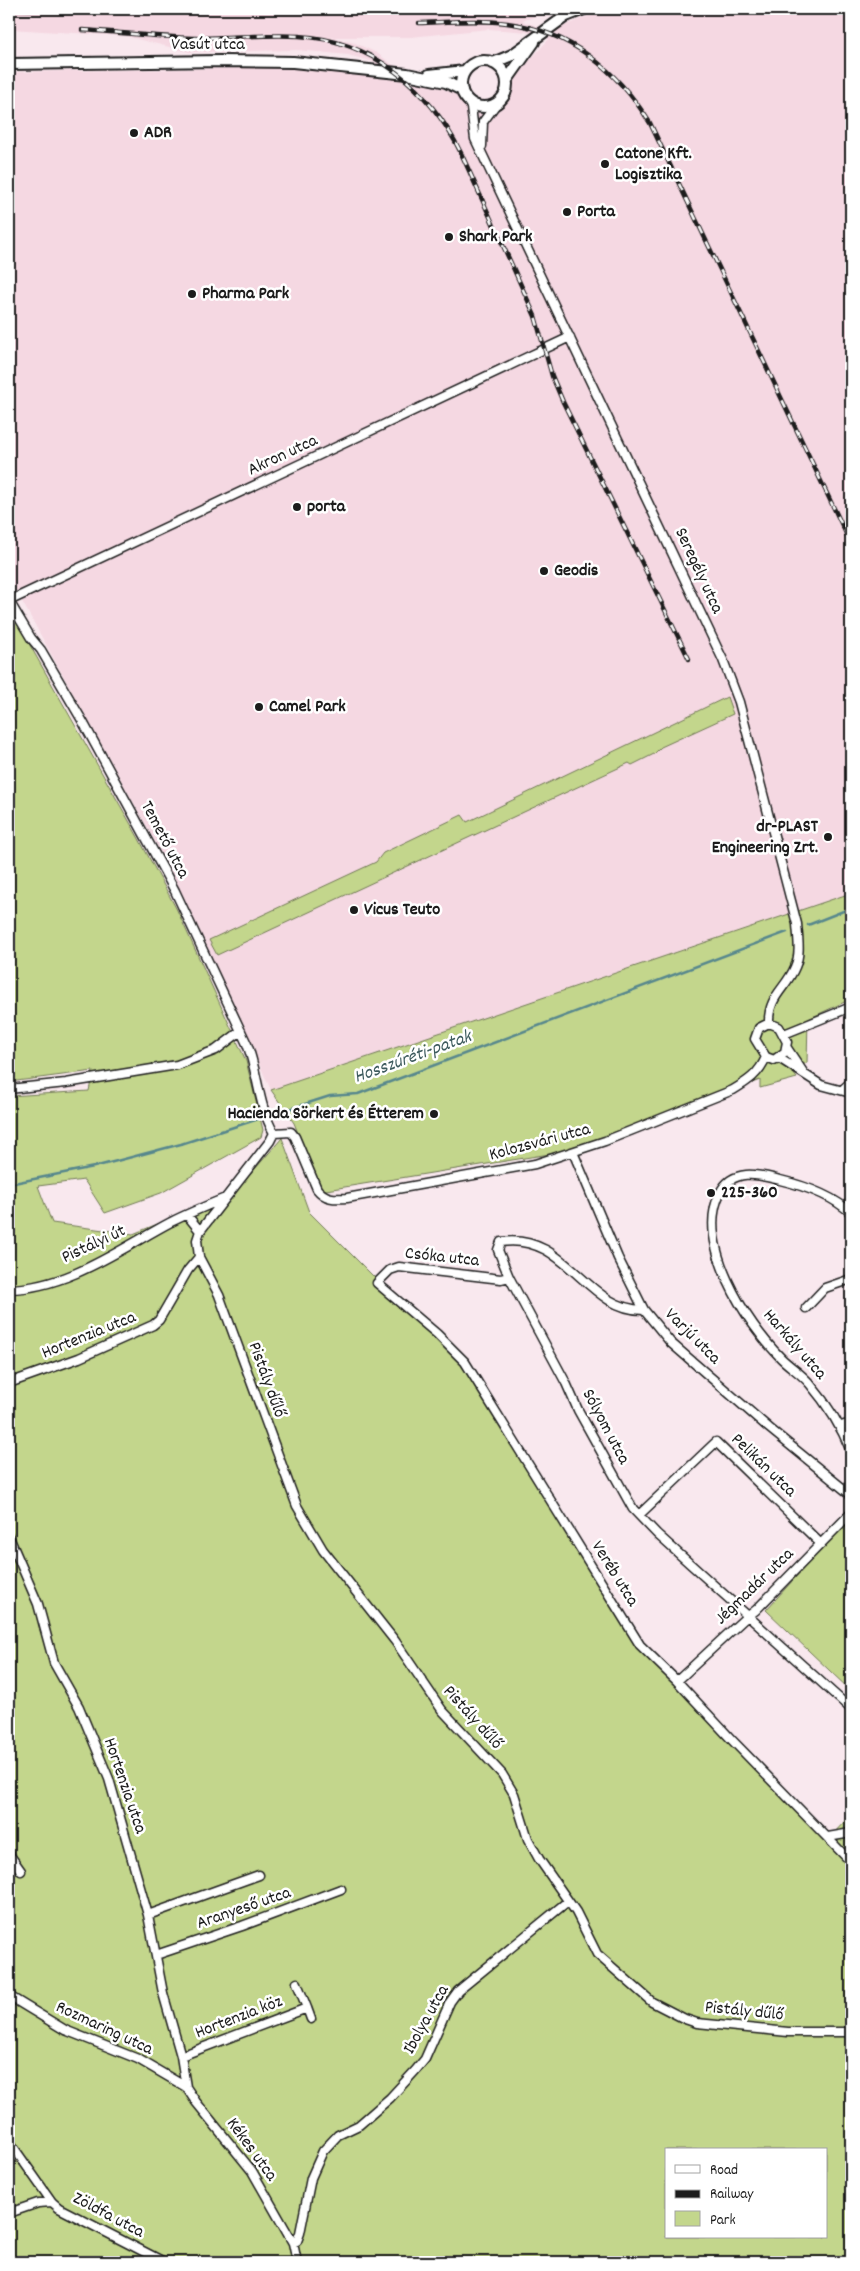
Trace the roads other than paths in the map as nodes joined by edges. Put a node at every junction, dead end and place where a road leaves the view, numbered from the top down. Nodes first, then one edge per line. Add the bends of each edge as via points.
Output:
1 (584, 9) edge
2 (536, 39) junction
3 (493, 63) junction
4 (9, 64) edge
5 (465, 71) junction
6 (408, 74) junction
7 (507, 80) junction
8 (464, 94) junction
9 (497, 103) junction
10 (482, 150) junction
11 (570, 337) junction
12 (9, 601) edge
13 (851, 1007) edge
14 (769, 1023) junction
15 (241, 1031) junction
16 (784, 1034) junction
17 (787, 1048) junction
18 (766, 1057) junction
19 (779, 1058) junction
20 (807, 1077) junction
21 (851, 1082) edge
22 (9, 1089) edge
23 (842, 1090) junction
24 (851, 1093) edge
25 (274, 1133) junction
26 (573, 1152) junction
27 (223, 1199) junction
28 (851, 1214) edge
29 (187, 1215) junction
30 (200, 1231) junction
31 (200, 1257) junction
32 (509, 1278) junction
33 (851, 1279) edge
34 (377, 1283) joint
35 (9, 1288) edge
36 (806, 1308) dead end
37 (644, 1310) junction
38 (9, 1383) edge
39 (851, 1423) edge
40 (841, 1426) junction
41 (851, 1451) edge
42 (851, 1495) edge
43 (851, 1512) edge
44 (639, 1515) junction
45 (9, 1537) edge
46 (821, 1544) junction
47 (748, 1615) junction
48 (677, 1681) junction
49 (851, 1709) edge
50 (851, 1833) edge
51 (828, 1837) junction
52 (9, 1854) edge
53 (851, 1862) edge
54 (22, 1871) dead end
55 (259, 1875) dead end
56 (341, 1889) dead end
57 (568, 1901) junction
58 (148, 1915) junction
59 (156, 1954) junction
60 (297, 1983) dead end
61 (9, 1996) edge
62 (307, 2008) junction
63 (311, 2019) dead end
64 (851, 2032) edge
65 (181, 2056) junction
66 (186, 2087) junction
67 (9, 2141) edge
68 (52, 2202) junction
69 (9, 2213) edge
70 (293, 2243) junction
71 (164, 2262) edge
72 (297, 2262) edge

1 - 2 street, Vasút utca via 566,16
2 - 3 street, Vasút utca
2 - 7 street, Vasút utca
3 - 5 street, Vasút utca via 478,62
3 - 7 street via 503,71
4 - 6 street, Vasút utca via 284,62
5 - 6 street, Vasút utca via 439,75
5 - 8 street via 462,80
6 - 8 street, Vasút utca via 446,82
7 - 9 street, Vasút utca via 504,95
8 - 9 street, Vasút utca via 473,104 482,107
8 - 10 street, Seregély utca via 471,107 475,139
9 - 10 street, Seregély utca via 483,122
10 - 11 street, Seregély utca
11 - 12 street, Akron utca
11 - 14 street, Seregély utca via 723,660 739,702 799,942 796,966 773,1000
12 - 15 street, Temető utca via 83,722 175,891
13 - 16 street
14 - 16 street via 779,1027
14 - 18 street via 759,1028 755,1039
15 - 22 street via 216,1050 177,1065
15 - 25 street, Temető utca via 255,1068 267,1122
16 - 17 street
17 - 19 street
17 - 20 street
18 - 19 street
18 - 26 street, Kolozsvári utca via 758,1072 733,1090
19 - 20 street
20 - 23 street via 821,1085
21 - 23 street
23 - 24 street
25 - 26 street, Kolozsvári utca via 291,1132 323,1196 338,1199 535,1164
25 - 27 street
26 - 37 street, Varjú utca
27 - 29 street, Pistályi út
27 - 30 street
28 - 40 street, Harkály utca via 812,1188 753,1174 739,1175 722,1188 715,1202 712,1222 714,1244 736,1298 767,1342 809,1382
29 - 30 street
29 - 35 street, Pistályi út via 94,1265 51,1281
30 - 31 street via 197,1240
31 - 38 street, Hortenzia utca via 153,1325 79,1358
31 - 57 street, Pistály dűlő via 219,1295 298,1506 314,1536 395,1641 442,1710 502,1774 514,1794 528,1839
32 - 34 street, Csóka utca via 501,1280 399,1267 390,1270
32 - 37 street, Sólyom utca via 498,1250 501,1242 516,1240 539,1246 565,1261 608,1300 631,1310
32 - 44 street, Sólyom utca via 578,1410
33 - 36 street, Harkály utca via 825,1288
34 - 48 street, Veréb utca via 465,1362 640,1645
37 - 42 street, Varjú utca via 672,1343
39 - 40 street
40 - 41 street, Harkály utca
43 - 46 street, Jégmadár utca
44 - 46 street, Pelikán utca via 716,1442
44 - 47 street, Sólyom utca
45 - 58 street, Hortenzia utca via 38,1604 54,1663 78,1706 109,1779
46 - 47 street, Jégmadár utca
47 - 48 street, Jégmadár utca
47 - 49 street, Sólyom utca
48 - 51 street, Veréb utca
50 - 51 street
51 - 53 street, Veréb utca
52 - 54 street
55 - 58 street
56 - 59 street, Aranyeső utca
57 - 64 street, Pistály dűlő via 597,1954 652,2002 685,2019 788,2032
57 - 70 street, Ibolya utca via 458,1991 425,2059 415,2072 360,2125 338,2135 324,2151 311,2178 300,2233
58 - 59 street, Hortenzia utca
59 - 65 street, Hortenzia utca
60 - 62 street, Hortenzia köz
61 - 66 street, Rozmaring utca via 65,2030 138,2059
62 - 63 street, Hortenzia köz
62 - 65 street, Hortenzia köz
65 - 66 street, Kékes utca
66 - 70 street, Kékes utca via 252,2171
67 - 68 street, Zöldfa utca
68 - 69 street via 38,2203
68 - 71 street, Zöldfa utca via 70,2215
70 - 72 street, Kékes utca

